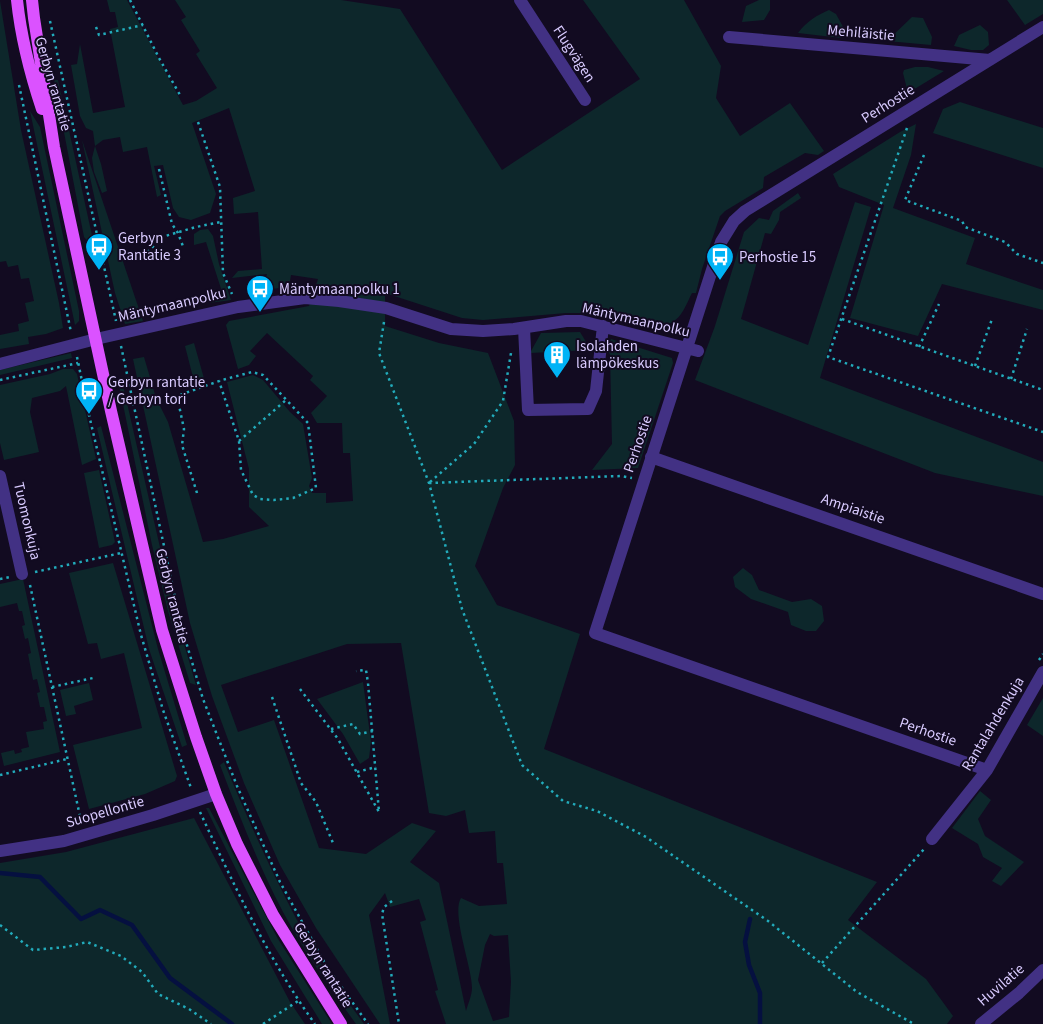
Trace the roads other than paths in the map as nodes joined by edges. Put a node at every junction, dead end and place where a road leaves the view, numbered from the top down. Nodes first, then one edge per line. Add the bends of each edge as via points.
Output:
1 (17, 0) edge
2 (32, 0) edge
3 (520, 0) edge
4 (1043, 27) edge
5 (729, 37) dead end
6 (990, 60) junction
7 (585, 100) dead end
8 (54, 147) junction
9 (599, 325) junction
10 (519, 328) junction
11 (96, 339) junction
12 (692, 350) junction
13 (0, 364) edge
14 (652, 457) junction
15 (0, 476) edge
16 (25, 574) road end
17 (1043, 594) edge
18 (1041, 667) edge
19 (987, 770) junction
20 (216, 794) junction
21 (932, 839) road end
22 (0, 851) edge
23 (1043, 970) edge
24 (341, 1024) edge
25 (981, 1024) edge

1 - 8 main road, Gerbyn rantatie via 29,69
2 - 8 main road, Gerbyn rantatie
3 - 7 street, Flugvägen
4 - 6 street, Perhostie
5 - 6 street, Mehiläistie
6 - 12 street, Perhostie via 745,210 721,242
8 - 11 main road, Gerbyn rantatie
9 - 10 street, Mäntymaanpolku via 566,321
9 - 10 street via 596,391 588,408 528,410
9 - 12 street, Mäntymaanpolku
10 - 11 street, Mäntymaanpolku via 451,329 386,308 306,298 238,307
11 - 13 street, Mäntymaanpolku
11 - 20 main road, Gerbyn rantatie via 162,630
12 - 14 street, Perhostie
14 - 17 street, Ampiaistie
14 - 19 street, Perhostie via 595,633
15 - 16 street, Tuomonkuja
18 - 19 street, Rantalahdenkuja
19 - 21 street, Rantalahdenkuja
20 - 22 street, Suopellontie via 64,841
20 - 24 main road, Gerbyn rantatie via 273,915
23 - 25 street, Huvilatie

